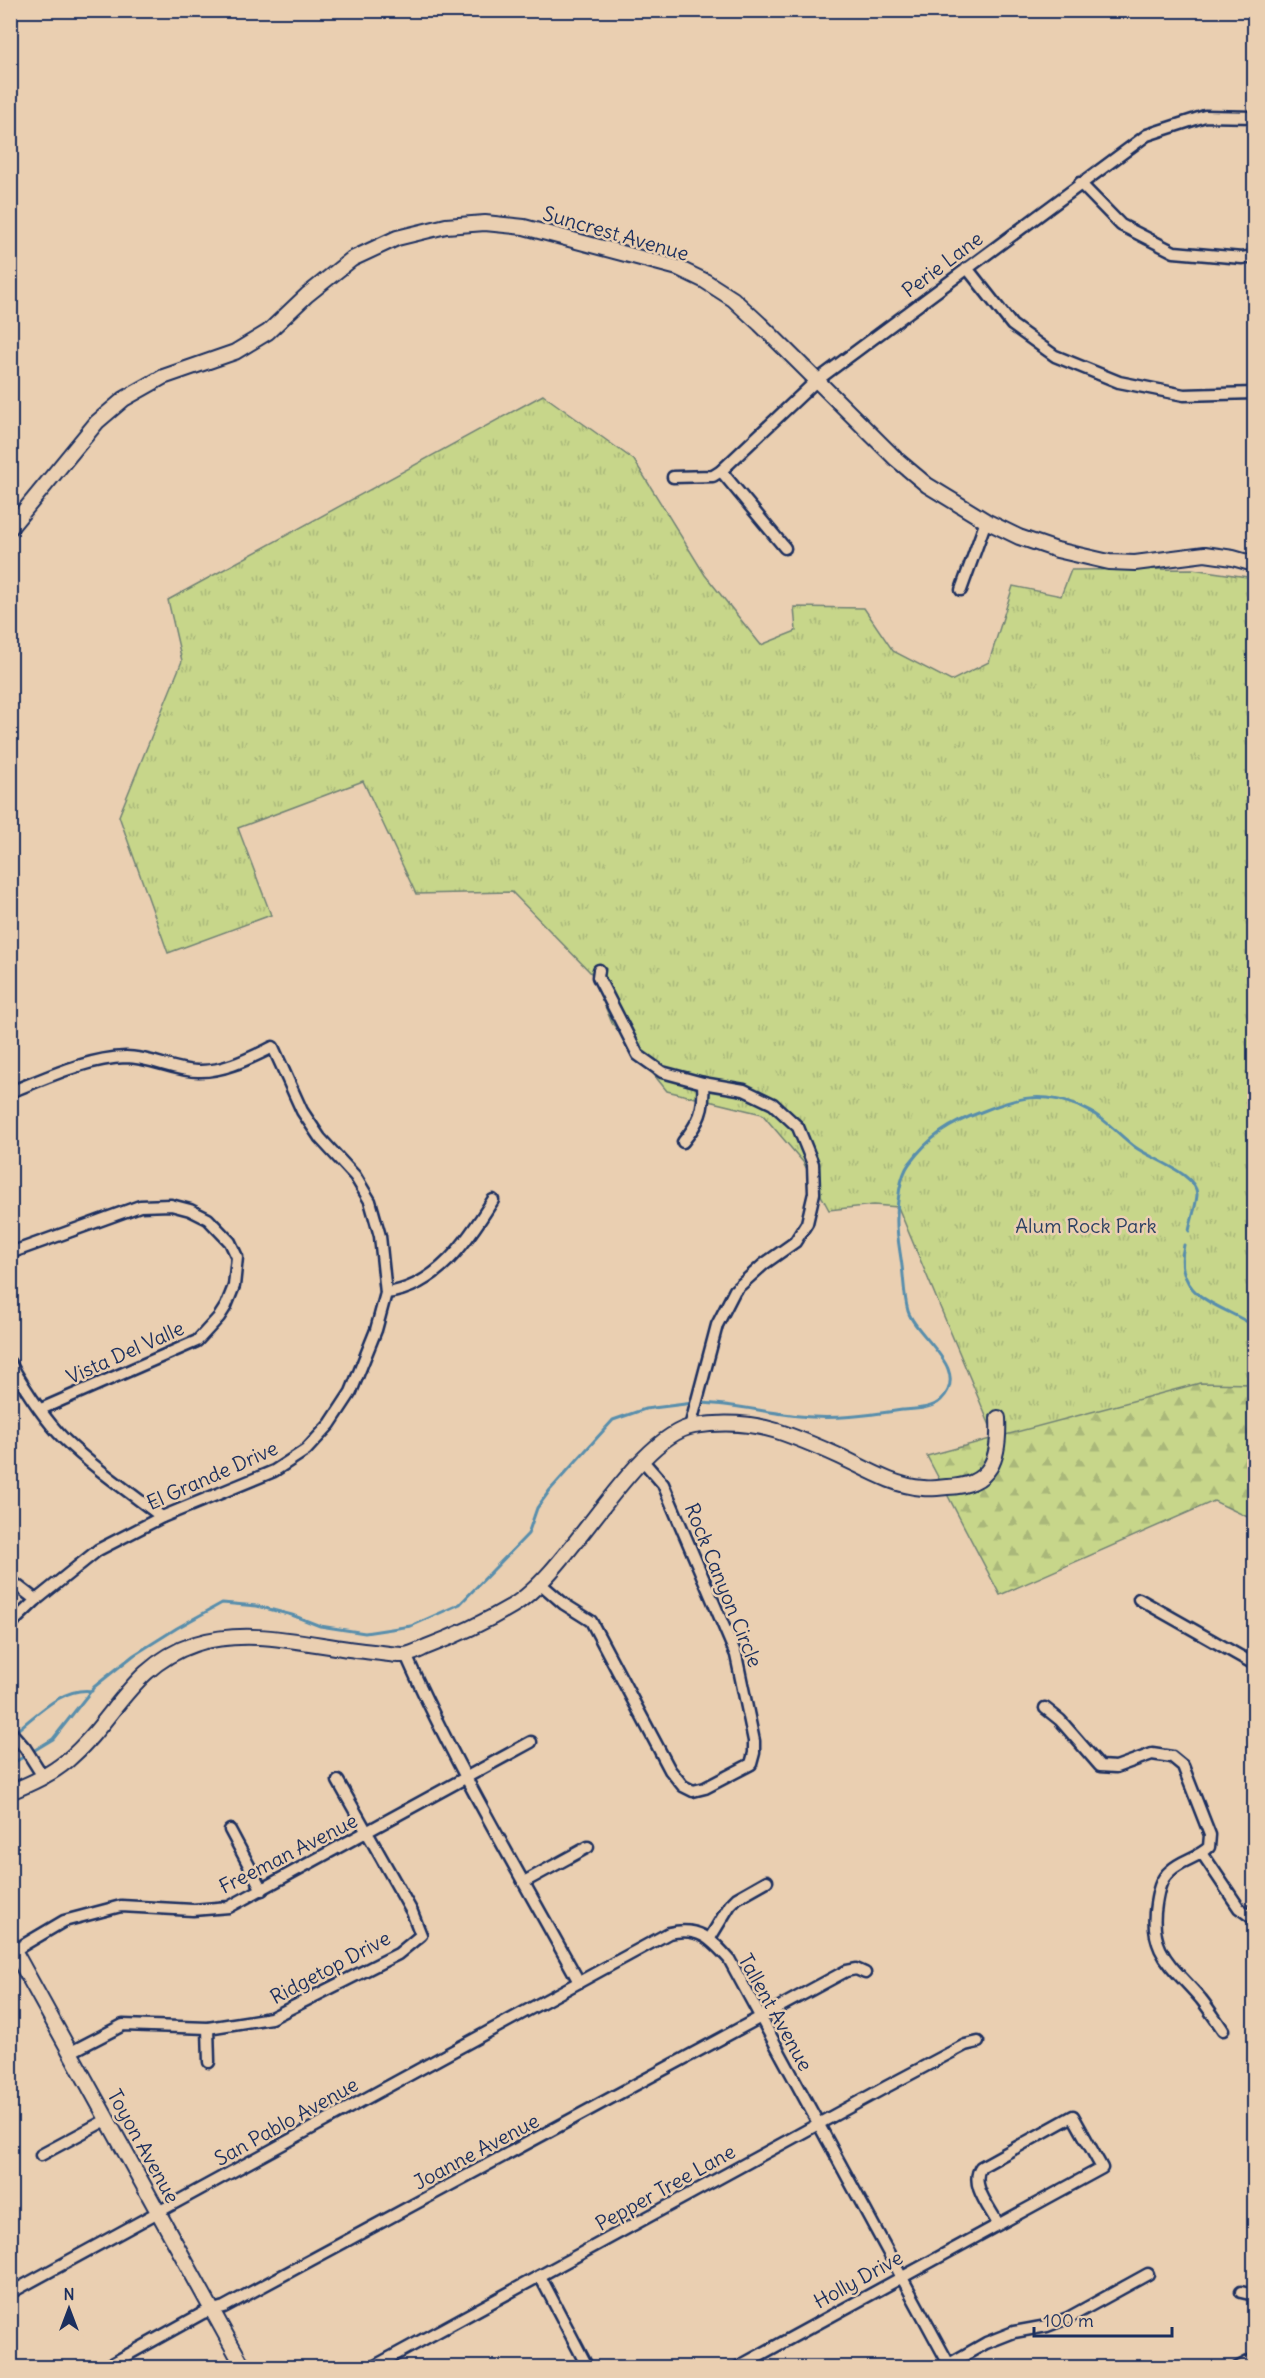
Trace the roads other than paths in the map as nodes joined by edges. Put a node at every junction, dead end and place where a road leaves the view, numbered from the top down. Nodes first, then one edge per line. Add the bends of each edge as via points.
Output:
1 (1254, 117) edge
2 (1080, 183) junction
3 (1254, 256) edge
4 (967, 268) junction
5 (816, 381) junction
6 (1254, 393) edge
7 (721, 471) junction
8 (673, 477) dead end
9 (986, 521) junction
10 (10, 528) edge
11 (785, 548) dead end
12 (1254, 564) edge
13 (961, 590) dead end
14 (599, 970) dead end
15 (703, 1083) junction
16 (10, 1092) edge
17 (683, 1142) dead end
18 (493, 1200) dead end
19 (10, 1253) edge
20 (387, 1293) junction
21 (10, 1363) edge
22 (40, 1409) junction
23 (998, 1418) dead end
24 (690, 1427) junction
25 (643, 1461) junction
26 (162, 1517) junction
27 (10, 1580) edge
28 (541, 1584) junction
29 (1139, 1599) dead end
30 (36, 1600) junction
31 (10, 1625) edge
32 (406, 1655) junction
33 (1254, 1664) edge
34 (1045, 1708) dead end
35 (10, 1731) edge
36 (531, 1742) dead end
37 (466, 1777) junction
38 (44, 1778) junction
39 (338, 1781) dead end
40 (10, 1792) edge
41 (230, 1830) dead end
42 (366, 1833) junction
43 (588, 1847) dead end
44 (1202, 1853) junction
45 (767, 1881) dead end
46 (524, 1882) junction
47 (262, 1890) junction
48 (1254, 1919) edge
49 (710, 1938) junction
50 (13, 1947) edge
51 (865, 1973) dead end
52 (579, 1982) junction
53 (760, 2019) junction
54 (208, 2028) junction
55 (1223, 2030) dead end
56 (978, 2042) dead end
57 (71, 2052) junction
58 (209, 2062) dead end
59 (108, 2119) junction
60 (817, 2125) junction
61 (41, 2155) dead end
62 (158, 2211) junction
63 (998, 2224) junction
64 (1148, 2274) dead end
65 (540, 2276) junction
66 (900, 2276) junction
67 (1241, 2292) dead end
68 (10, 2293) edge
69 (1254, 2295) edge
70 (213, 2310) junction
71 (1254, 2359) edge
72 (119, 2364) edge
73 (950, 2366) edge
74 (104, 2367) edge
75 (244, 2367) edge
76 (371, 2367) edge
77 (588, 2367) edge
78 (736, 2367) edge
79 (1237, 2367) edge

1 - 2 street, Perie Lane via 1205,116 1147,135
2 - 3 street via 1121,225 1174,252
2 - 4 street, Perie Lane
4 - 5 street, Perie Lane
4 - 6 street via 1012,325 1055,356 1119,382 1184,395
5 - 7 street, Perie Lane
5 - 9 street, Suncrest Avenue via 904,466
5 - 10 street, Suncrest Avenue via 733,299 678,268 524,227 486,223 446,226 398,238 352,259 268,332 235,352 163,377 124,399 96,422
7 - 8 street via 713,476
7 - 11 street
9 - 12 street, Suncrest Avenue via 1057,550 1108,562 1135,564 1205,555
9 - 13 street
14 - 15 street via 598,977 638,1055 662,1072
15 - 17 street via 704,1102 697,1125
15 - 24 street via 744,1090 773,1104 798,1127 813,1164 814,1193 807,1223 795,1242 735,1290 717,1324
16 - 20 street, El Grande Drive via 114,1059 141,1058 197,1071 218,1070 273,1047 302,1111 320,1138 355,1176 370,1201 382,1244
18 - 20 street via 472,1234 445,1264 403,1291
19 - 22 street, Vista Del Valle via 140,1206 171,1205 208,1219 230,1242 237,1257 234,1286 226,1306 197,1341
20 - 26 street, El Grande Drive via 351,1392 330,1424 306,1450 274,1471
21 - 22 street
22 - 26 street via 87,1460
23 - 24 street via 992,1468 964,1487 920,1488 885,1478 768,1429 724,1424
24 - 25 street via 665,1441
25 - 28 street
25 - 28 street, Rock Canyon Circle via 663,1484 736,1655 754,1741 751,1764 705,1788 693,1791 683,1786 670,1770 591,1621
26 - 30 street, El Grande Drive via 98,1550
27 - 30 street
28 - 32 street via 515,1605
29 - 33 street
30 - 31 street, El Grande Drive
32 - 37 street
32 - 38 street via 255,1635 193,1645 175,1652 133,1684 80,1748
34 - 44 street via 1100,1766 1116,1767 1152,1754 1172,1757 1183,1766 1210,1834 1209,1847
35 - 38 street
36 - 37 street, Freeman Avenue
37 - 42 street, Freeman Avenue
37 - 46 street
38 - 40 street
39 - 42 street
41 - 47 street
42 - 47 street, Freeman Avenue
42 - 54 street, Ridgetop Drive via 421,1935 398,1954 271,2018
43 - 46 street
44 - 48 street via 1239,1908
44 - 55 street via 1164,1877 1155,1911 1155,1938 1169,1966 1202,2000
45 - 49 street via 730,1905
46 - 52 street
47 - 50 street, Freeman Avenue via 229,1907 193,1910 120,1906 64,1921
49 - 52 street via 695,1931 669,1933
49 - 53 street, Tallent Avenue via 729,1959
50 - 57 street, Toyon Avenue
51 - 53 street, Joanne Avenue via 856,1969 846,1971
52 - 62 street, San Pablo Avenue
53 - 60 street, Tallent Avenue
53 - 70 street, Joanne Avenue
54 - 57 street, Ridgetop Drive via 123,2025
54 - 58 street
56 - 60 street, Pepper Tree Lane via 965,2045
57 - 59 street, Toyon Avenue
59 - 61 street
59 - 62 street, Toyon Avenue
60 - 65 street, Pepper Tree Lane
60 - 66 street, Tallent Avenue
62 - 68 street, San Pablo Avenue
62 - 70 street, Toyon Avenue
63 - 63 street, Holly Drive via 1102,2168 1073,2116 987,2163 977,2173 978,2186
63 - 66 street, Holly Drive
64 - 73 street via 1068,2318 986,2343
65 - 76 street, Pepper Tree Lane
65 - 77 street
66 - 73 street, Tallent Avenue
66 - 78 street, Holly Drive
67 - 69 street
70 - 72 street, Joanne Avenue
70 - 75 street, Toyon Avenue
71 - 79 street
72 - 74 street, Joanne Avenue

